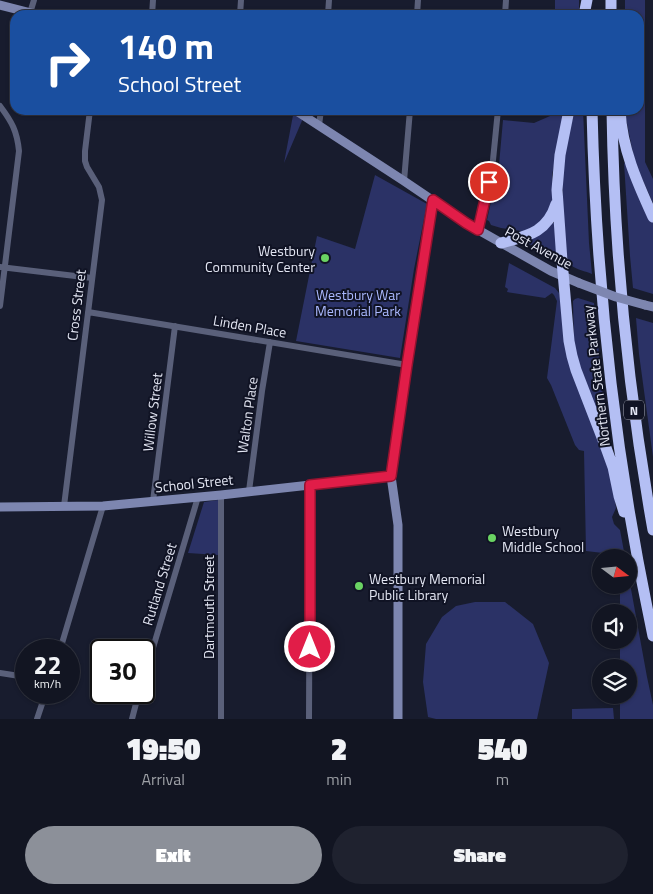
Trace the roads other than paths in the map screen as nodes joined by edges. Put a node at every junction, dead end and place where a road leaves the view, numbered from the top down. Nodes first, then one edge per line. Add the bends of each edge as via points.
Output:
1 (0, 5) edge
2 (0, 10) edge
3 (19, 10) edge
4 (0, 106) edge
5 (89, 115) edge
6 (303, 115) edge
7 (321, 115) edge
8 (410, 115) edge
9 (498, 115) edge
10 (568, 115) edge
11 (592, 115) edge
12 (612, 115) edge
13 (621, 115) edge
14 (320, 126) junction
15 (404, 181) junction
16 (433, 200) junction
17 (557, 200) junction
18 (653, 217) edge
19 (478, 230) junction
20 (501, 243) junction
21 (2, 267) edge
22 (563, 277) junction
23 (92, 278) junction
24 (0, 306) edge
25 (649, 306) edge
26 (88, 312) junction
27 (175, 326) junction
28 (270, 342) junction
29 (407, 365) junction
30 (391, 476) junction
31 (310, 485) junction
32 (249, 491) junction
33 (221, 495) junction
34 (198, 497) junction
35 (153, 501) junction
36 (64, 506) junction
37 (103, 506) junction
38 (0, 507) edge
39 (653, 530) edge
40 (636, 547) junction
41 (653, 636) edge
42 (63, 639) edge
43 (155, 641) edge
44 (0, 673) edge
45 (15, 675) edge
46 (42, 704) edge
47 (136, 704) edge
48 (38, 719) edge
49 (132, 719) edge
50 (221, 719) edge
51 (309, 719) edge
52 (398, 719) edge

1 - 2 street
1 - 3 street
4 - 21 street via 14,126 19,151
5 - 23 street, Cross Street via 85,161 102,200
6 - 14 street, Post Avenue
7 - 14 street
8 - 15 street
9 - 19 street via 492,170
10 - 17 highway via 560,155
11 - 40 highway, Northern State Parkway / N via 606,334
12 - 39 highway, N via 620,284 636,425
13 - 18 highway via 631,165
14 - 15 street, Post Avenue
15 - 16 street, Post Avenue
16 - 19 street, Post Avenue
16 - 29 street
17 - 20 highway via 551,216 540,228
17 - 22 highway
19 - 20 street, Post Avenue
20 - 22 street, Post Avenue
21 - 23 street
21 - 24 street
22 - 25 street, Post Avenue, bridge via 616,298
22 - 40 highway via 574,363 613,467
23 - 26 street, Cross Street
26 - 27 street, Linden Place
26 - 36 street, Cross Street
27 - 28 street, Linden Place
27 - 35 street, Willow Street
28 - 29 street, Linden Place
28 - 32 street, Walton Place
29 - 30 street
30 - 31 street, School Street
30 - 52 street via 398,525
31 - 32 street, School Street
31 - 51 street
32 - 33 street, School Street
33 - 34 street, School Street
33 - 50 street, Dartmouth Street
34 - 35 street, School Street
34 - 43 street, Rutland Street
35 - 37 street, School Street
36 - 37 street, School Street
36 - 38 street, School Street
37 - 42 street
40 - 41 highway, Northern State Parkway / N
44 - 45 street
46 - 48 street
47 - 49 street

